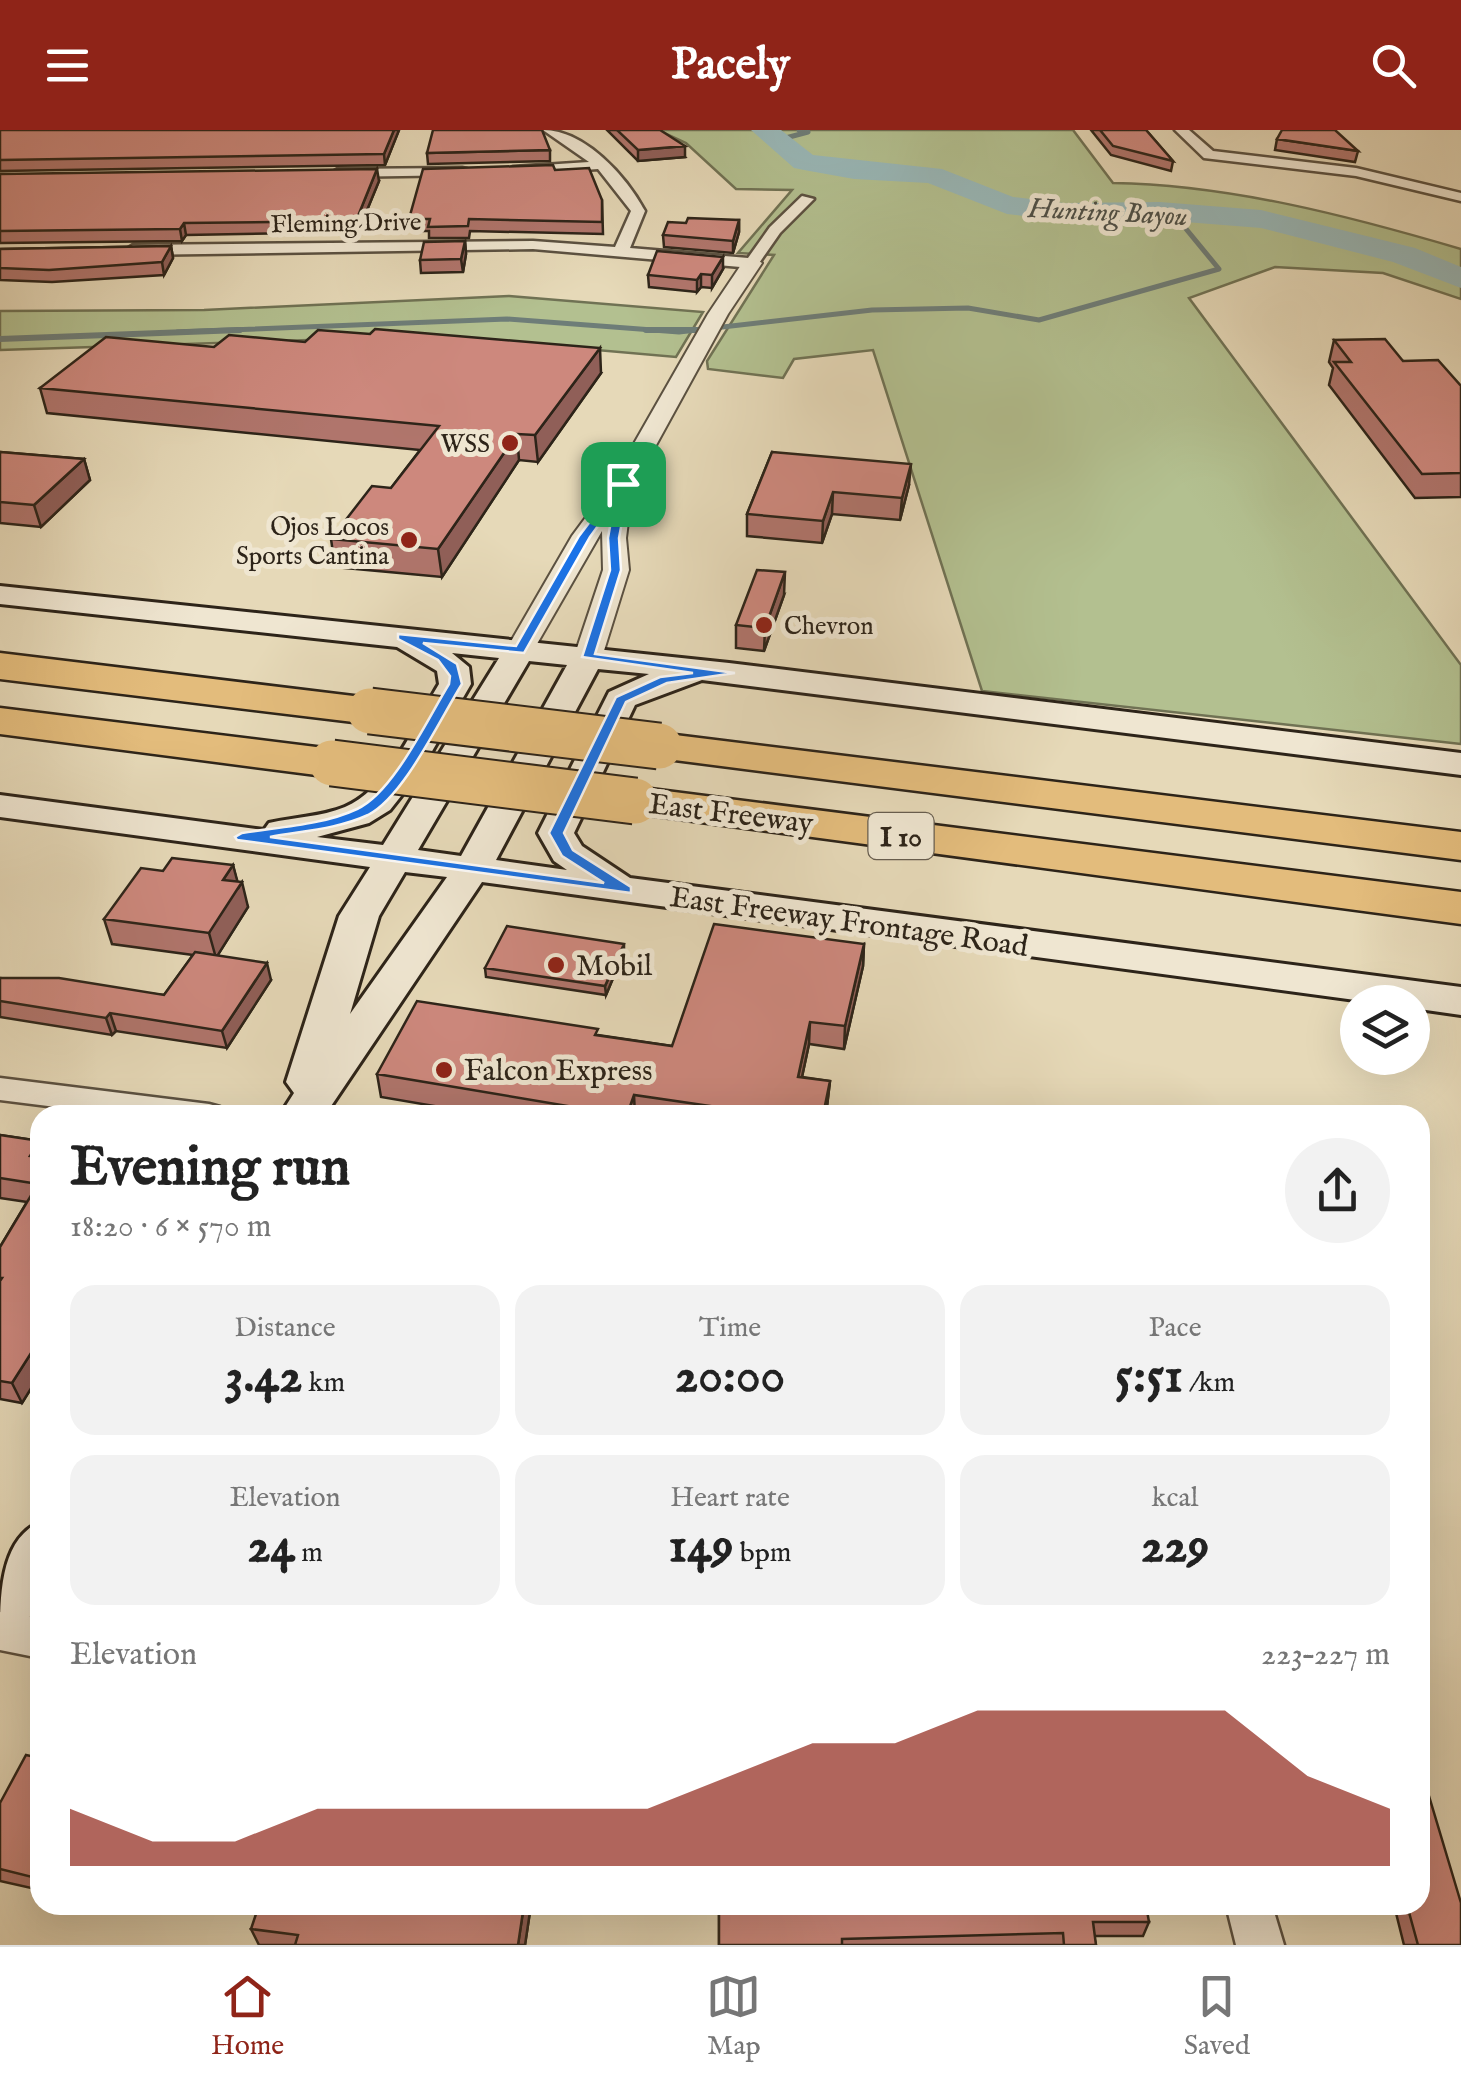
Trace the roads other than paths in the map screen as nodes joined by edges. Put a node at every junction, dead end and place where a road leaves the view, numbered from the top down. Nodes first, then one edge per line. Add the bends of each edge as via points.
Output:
1 (549, 130) edge
2 (1181, 130) edge
3 (600, 164) junction
4 (492, 171) edge
5 (473, 172) edge
6 (315, 174) edge
7 (1456, 193) edge
8 (807, 198) dead end
9 (118, 250) edge
10 (621, 252) junction
11 (752, 263) junction
12 (623, 484) junction
13 (0, 594) edge
14 (402, 637) junction
15 (520, 650) junction
16 (588, 657) junction
17 (0, 666) edge
18 (729, 673) junction
19 (0, 721) edge
20 (1461, 764) edge
21 (1092, 801) junction
22 (0, 806) edge
23 (1461, 828) edge
24 (242, 837) junction
25 (1461, 846) edge
26 (392, 858) junction
27 (472, 869) junction
28 (1168, 870) junction
29 (626, 890) junction
30 (1461, 908) edge
31 (1461, 926) edge
32 (1461, 1001) edge
33 (0, 1089) edge
34 (128, 1105) edge
35 (303, 1105) edge
36 (307, 1105) edge
37 (30, 1562) edge
38 (0, 1612) edge
39 (0, 1631) edge
40 (30, 1636) edge
41 (1252, 1915) edge
42 (1260, 1945) edge

1 - 3 street
2 - 7 street via 1209,154 1356,172
3 - 4 street
3 - 10 street via 626,187 638,211
5 - 6 street
8 - 11 street
9 - 10 street, Fleming Drive via 533,245
10 - 11 street, Fleming Drive
11 - 12 street
12 - 15 street
12 - 16 street via 616,570
13 - 14 main road
14 - 15 main road
14 - 24 main road via 442,658 456,676 385,796 337,822
15 - 16 main road
15 - 26 main road
16 - 18 main road
16 - 27 main road
17 - 21 highway, East Freeway / I 10, bridge
18 - 20 main road
18 - 29 main road via 665,679 621,699 556,833 567,853
19 - 28 highway, East Freeway / I 10, bridge
21 - 23 highway
21 - 25 highway, East Freeway / I 10
22 - 24 main road, East Freeway Frontage Road
24 - 26 main road, East Freeway Frontage Road
26 - 27 main road, East Freeway Frontage Road
26 - 35 main road via 360,916
27 - 29 main road, East Freeway Frontage Road
27 - 36 main road
28 - 30 highway, East Freeway / I 10
28 - 31 highway
29 - 32 main road, East Freeway Frontage Road
33 - 34 street
37 - 38 main road
39 - 40 street
41 - 42 street

